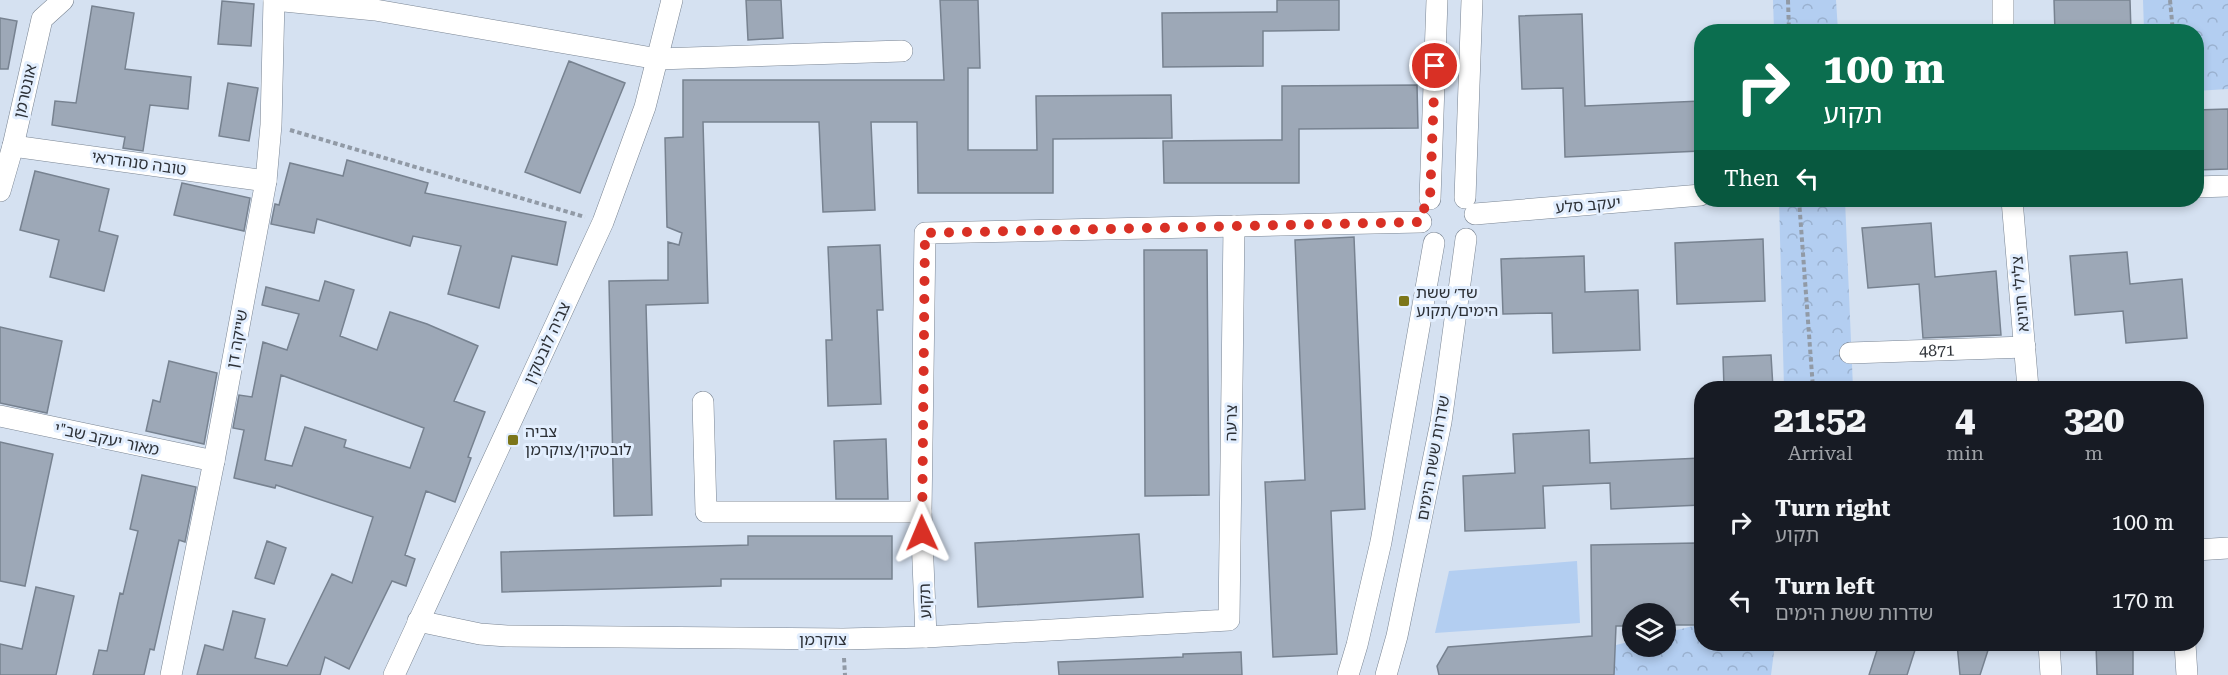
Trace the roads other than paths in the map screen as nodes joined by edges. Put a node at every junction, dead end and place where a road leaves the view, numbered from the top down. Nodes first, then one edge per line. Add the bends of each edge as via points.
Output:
1 (63, 0) edge
2 (274, 0) edge
3 (672, 0) edge
4 (1437, 0) edge
5 (1472, 0) edge
6 (2003, 0) edge
7 (375, 5) edge
8 (2003, 24) edge
9 (902, 51) dead end
10 (658, 59) junction
11 (7, 153) edge
12 (266, 181) junction
13 (2228, 186) edge
14 (2204, 187) edge
15 (0, 190) edge
16 (1694, 195) edge
17 (1430, 199) junction
18 (1470, 206) junction
19 (2013, 207) edge
20 (1421, 222) junction
21 (1234, 226) junction
22 (1466, 239) junction
23 (1434, 243) junction
24 (2025, 347) junction
25 (1850, 352) dead end
26 (2027, 381) edge
27 (703, 402) dead end
28 (0, 416) edge
29 (214, 461) junction
30 (921, 512) junction
31 (2228, 548) edge
32 (2204, 550) edge
33 (1229, 620) joint
34 (418, 621) junction
35 (926, 637) junction
36 (2049, 651) edge
37 (2185, 651) edge
38 (171, 675) edge
39 (394, 675) edge
40 (1348, 675) edge
41 (1386, 675) edge
42 (2051, 675) edge
43 (2187, 675) edge

1 - 11 street, אונטרמן via 42,19
2 - 7 street
2 - 12 street, שייקה דן
3 - 10 street, צביה לובטקין
4 - 17 street
5 - 18 street
6 - 8 street
7 - 10 street
9 - 10 street
10 - 34 street, צביה לובטקין via 645,107 603,222
11 - 12 street, טובה סנהדראי
11 - 15 street, אונטרמן
12 - 29 street, שייקה דן
13 - 14 street
16 - 18 street, יעקב סלע
17 - 18 street via 1447,192 1457,194
17 - 20 street
18 - 22 street via 1472,232
19 - 24 street, צלילי חנינא
20 - 21 street, תקוע
20 - 23 street
21 - 30 street, תקוע via 925,233
21 - 33 street, צרעה
22 - 23 street via 1451,246
22 - 41 street, שדרות ששת הימים via 1441,422 1400,625
23 - 40 street via 1381,542
24 - 25 street, 4871
24 - 26 street, צלילי חנינא
27 - 30 street via 705,513
28 - 29 street, מאור יעקב שב"י
29 - 38 street, שייקה דן
30 - 35 street, תקוע
31 - 32 street
33 - 35 street, צוקרמן
34 - 35 street, צוקרמן via 507,636
34 - 39 street, צביה לובטקין
36 - 42 street
37 - 43 street

